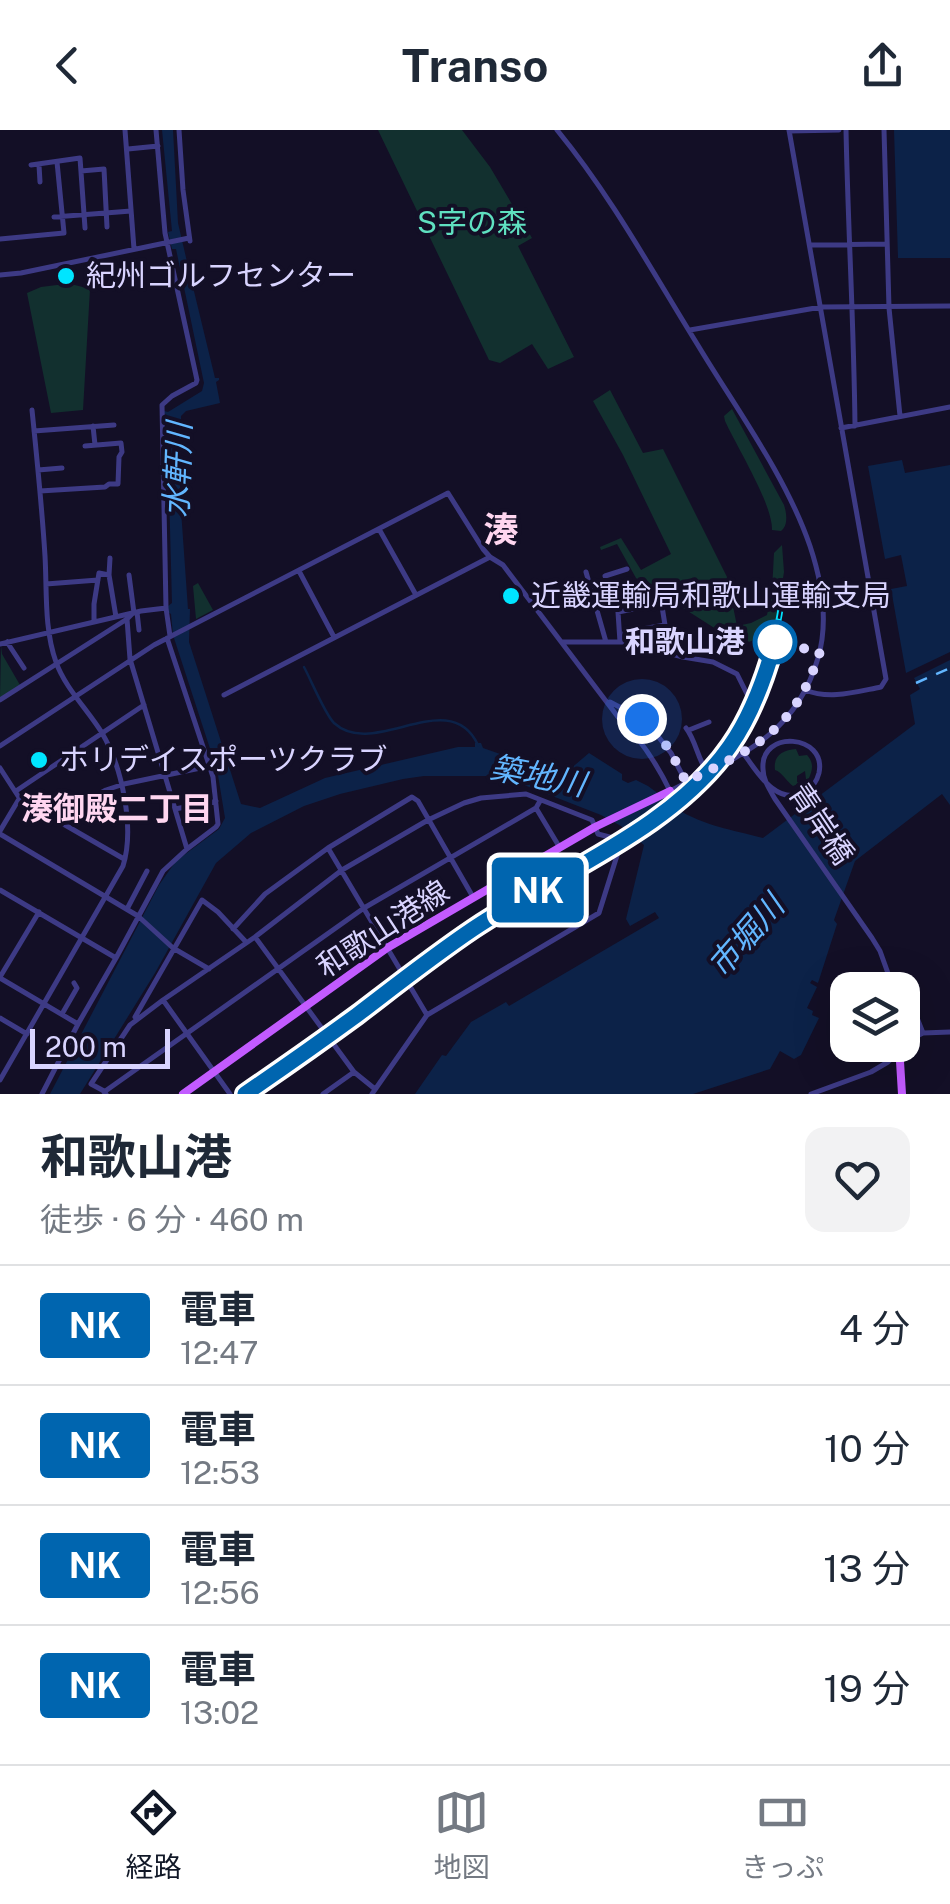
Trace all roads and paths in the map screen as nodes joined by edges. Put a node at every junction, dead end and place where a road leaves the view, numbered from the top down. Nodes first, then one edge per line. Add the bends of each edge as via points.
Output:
1 (125, 130) edge
2 (156, 130) edge
3 (179, 130) edge
4 (557, 130) edge
5 (842, 130) edge
6 (884, 130) edge
7 (789, 131) edge
8 (158, 146) junction
9 (128, 149) junction
10 (57, 162) junction
11 (80, 171) junction
12 (40, 182) dead end
13 (106, 211) junction
14 (131, 211) junction
15 (84, 214) junction
16 (62, 216) junction
17 (54, 217) dead end
18 (107, 227) dead end
19 (85, 228) dead end
20 (0, 239) edge
21 (168, 242) junction
22 (810, 244) junction
23 (848, 244) junction
24 (888, 244) junction
25 (134, 248) junction
26 (0, 276) edge
27 (822, 306) junction
28 (950, 306) edge
29 (853, 307) junction
30 (890, 308) junction
31 (688, 330) junction
32 (950, 406) edge
33 (32, 410) dead end
34 (900, 416) junction
35 (114, 425) dead end
36 (93, 426) junction
37 (855, 426) junction
38 (842, 428) junction
39 (34, 431) junction
40 (85, 446) dead end
41 (95, 446) junction
42 (62, 468) dead end
43 (38, 470) junction
44 (40, 491) junction
45 (379, 529) junction
46 (490, 557) junction
47 (110, 558) dead end
48 (627, 569) dead end
49 (299, 572) junction
50 (586, 572) dead end
51 (109, 575) junction
52 (129, 576) dead end
53 (98, 580) junction
54 (46, 584) junction
55 (635, 586) dead end
56 (611, 594) junction
57 (660, 594) dead end
58 (416, 596) junction
59 (644, 607) dead end
60 (166, 608) junction
61 (618, 612) junction
62 (133, 614) junction
63 (116, 617) junction
64 (94, 622) junction
65 (665, 625) junction
66 (140, 630) dead end
67 (49, 632) junction
68 (169, 636) junction
69 (334, 638) junction
70 (562, 642) junction
71 (606, 642) junction
72 (622, 642) junction
73 (4, 643) edge
74 (671, 654) junction
75 (130, 659) junction
76 (56, 664) junction
77 (24, 668) dead end
78 (804, 690) junction
79 (224, 695) dead end
80 (76, 696) junction
81 (603, 698) junction
82 (0, 700) edge
83 (750, 700) dead end
84 (144, 705) junction
85 (709, 722) dead end
86 (102, 734) junction
87 (0, 746) edge
88 (744, 754) junction
89 (210, 766) junction
90 (0, 768) edge
91 (707, 772) junction
92 (165, 775) junction
93 (686, 782) junction
94 (124, 784) junction
95 (768, 785) edge
96 (768, 785) edge
97 (768, 785) edge
98 (768, 785) edge
99 (16, 791) junction
100 (667, 792) junction
101 (20, 799) junction
102 (216, 800) junction
103 (538, 805) junction
104 (175, 809) junction
105 (53, 818) junction
106 (428, 820) junction
107 (595, 827) junction
108 (0, 833) edge
109 (328, 848) junction
110 (560, 848) junction
111 (186, 849) junction
112 (451, 857) junction
113 (125, 859) junction
114 (342, 870) junction
115 (147, 871) dead end
116 (0, 890) edge
117 (106, 896) junction
118 (474, 898) junction
119 (364, 908) junction
120 (126, 909) junction
121 (39, 912) junction
122 (139, 917) junction
123 (233, 929) junction
124 (255, 936) junction
125 (82, 937) junction
126 (246, 942) junction
127 (172, 948) junction
128 (387, 948) junction
129 (116, 958) junction
130 (277, 968) junction
131 (209, 969) junction
132 (888, 972) edge
133 (0, 978) edge
134 (74, 984) dead end
135 (163, 1000) junction
136 (44, 1004) junction
137 (305, 1007) junction
138 (62, 1014) junction
139 (427, 1015) junction
140 (0, 1018) edge
141 (134, 1020) junction
142 (78, 1024) junction
143 (920, 1026) edge
144 (950, 1032) edge
145 (27, 1034) junction
146 (186, 1034) junction
147 (923, 1034) junction
148 (901, 1062) edge
149 (214, 1072) junction
150 (354, 1072) junction
151 (0, 1080) edge
152 (373, 1091) edge
153 (105, 1093) edge
154 (42, 1094) edge
155 (182, 1094) edge
156 (230, 1094) edge
157 (322, 1094) edge
158 (811, 1094) edge
159 (902, 1094) edge

1 - 9 street
2 - 8 street
3 - 21 street via 190,240
4 - 31 street via 614,206
5 - 7 street
5 - 23 street
6 - 24 street
7 - 22 street
8 - 9 street
8 - 21 street
9 - 14 street
10 - 11 street via 80,158
10 - 12 street via 35,165
10 - 16 street
11 - 13 street via 104,169
11 - 15 street
13 - 14 street
13 - 15 street
13 - 18 street
14 - 25 street
15 - 16 street
15 - 19 street
16 - 17 street
16 - 20 street via 64,233
21 - 25 street
21 - 60 street via 197,380 162,405
22 - 23 street
22 - 27 street
23 - 24 street
23 - 29 street
24 - 30 street
25 - 26 street
27 - 29 street
27 - 31 street
27 - 38 street
28 - 30 street
29 - 30 street
29 - 37 street
30 - 34 street
31 - 78 street via 785,490 810,546 823,622
32 - 34 street
33 - 39 street
34 - 37 street
35 - 36 street
36 - 39 street
36 - 41 street
37 - 38 street
38 - 78 street via 886,681 834,696
39 - 43 street
40 - 41 street
41 - 44 street via 120,443 118,484
42 - 43 street
43 - 44 street
44 - 54 street
45 - 46 street via 448,493
45 - 49 street
45 - 58 street
46 - 58 street
46 - 70 street
47 - 51 street
48 - 56 street via 605,576
49 - 68 street
49 - 69 street
50 - 71 street
51 - 53 street via 99,572
51 - 63 street
52 - 62 street
53 - 54 street
53 - 64 street
54 - 67 street
55 - 56 street
56 - 61 street
57 - 65 street
58 - 69 street
59 - 61 street
60 - 62 street
60 - 68 street
61 - 72 street
62 - 63 street
62 - 66 street
62 - 75 street
62 - 76 street
63 - 64 street
64 - 67 street
65 - 72 street via 625,632
65 - 74 street via 674,634
67 - 73 street
67 - 76 street
68 - 75 street
68 - 89 street
69 - 79 street
70 - 71 street
70 - 81 street
71 - 72 street
72 - 74 street
73 - 77 street
74 - 83 street via 736,673
75 - 80 street
75 - 84 street
76 - 80 street
76 - 82 street
78 - 88 street via 781,724
80 - 86 street
80 - 87 street
81 - 93 street via 646,720
81 - 100 street via 653,757
84 - 86 street
84 - 92 street
85 - 91 street via 687,729
86 - 94 street
86 - 99 street
88 - 91 street
88 - 95 street, 青岸橋
89 - 92 street
89 - 102 street
90 - 99 street
91 - 93 street
92 - 94 street
92 - 104 street
93 - 100 street
94 - 105 street
94 - 113 street
96 - 97 street, 青岸橋 via 794,796 812,786 818,760 812,749 795,740 771,748 763,766
98 - 132 street, 青岸橋
99 - 101 street
100 - 107 main road, 和歌山港線
101 - 105 street
101 - 108 street
102 - 104 street
102 - 111 street via 216,827
103 - 106 street via 526,794 481,798
103 - 107 street via 592,820
103 - 110 street
103 - 112 street
104 - 111 street
105 - 113 street
106 - 109 street via 412,798
106 - 112 street
106 - 114 street
107 - 110 main road, 和歌山港線
107 - 139 street via 620,846 599,913
108 - 117 street
109 - 114 street
109 - 123 street via 264,894
110 - 118 main road, 和歌山港線
111 - 122 street via 163,871
112 - 118 street
112 - 119 street
113 - 117 street
114 - 119 street
114 - 124 street
115 - 120 street
116 - 121 street
117 - 120 street
117 - 125 street
118 - 128 main road, 和歌山港線
119 - 128 street
119 - 130 street
120 - 122 street
121 - 125 street
121 - 133 street
122 - 127 street
122 - 129 street
123 - 126 street
123 - 127 street via 202,900
124 - 126 street
124 - 130 street
125 - 129 street
125 - 136 street
126 - 131 street
127 - 131 street
127 - 141 street
128 - 137 main road, 和歌山港線
128 - 139 street
129 - 142 street
130 - 137 street
130 - 146 street
131 - 135 street
133 - 136 street
134 - 138 street
135 - 141 street
135 - 146 street
136 - 138 street
136 - 145 street
137 - 149 main road, 和歌山港線
137 - 150 street
138 - 142 street
139 - 152 street
140 - 145 street
141 - 153 street via 91,1084
142 - 154 street
143 - 147 street
144 - 147 street
145 - 151 street
146 - 149 street
146 - 153 street
147 - 158 street via 871,1072
148 - 159 main road
149 - 155 main road, 和歌山港線
149 - 156 street
150 - 152 street
150 - 157 street

